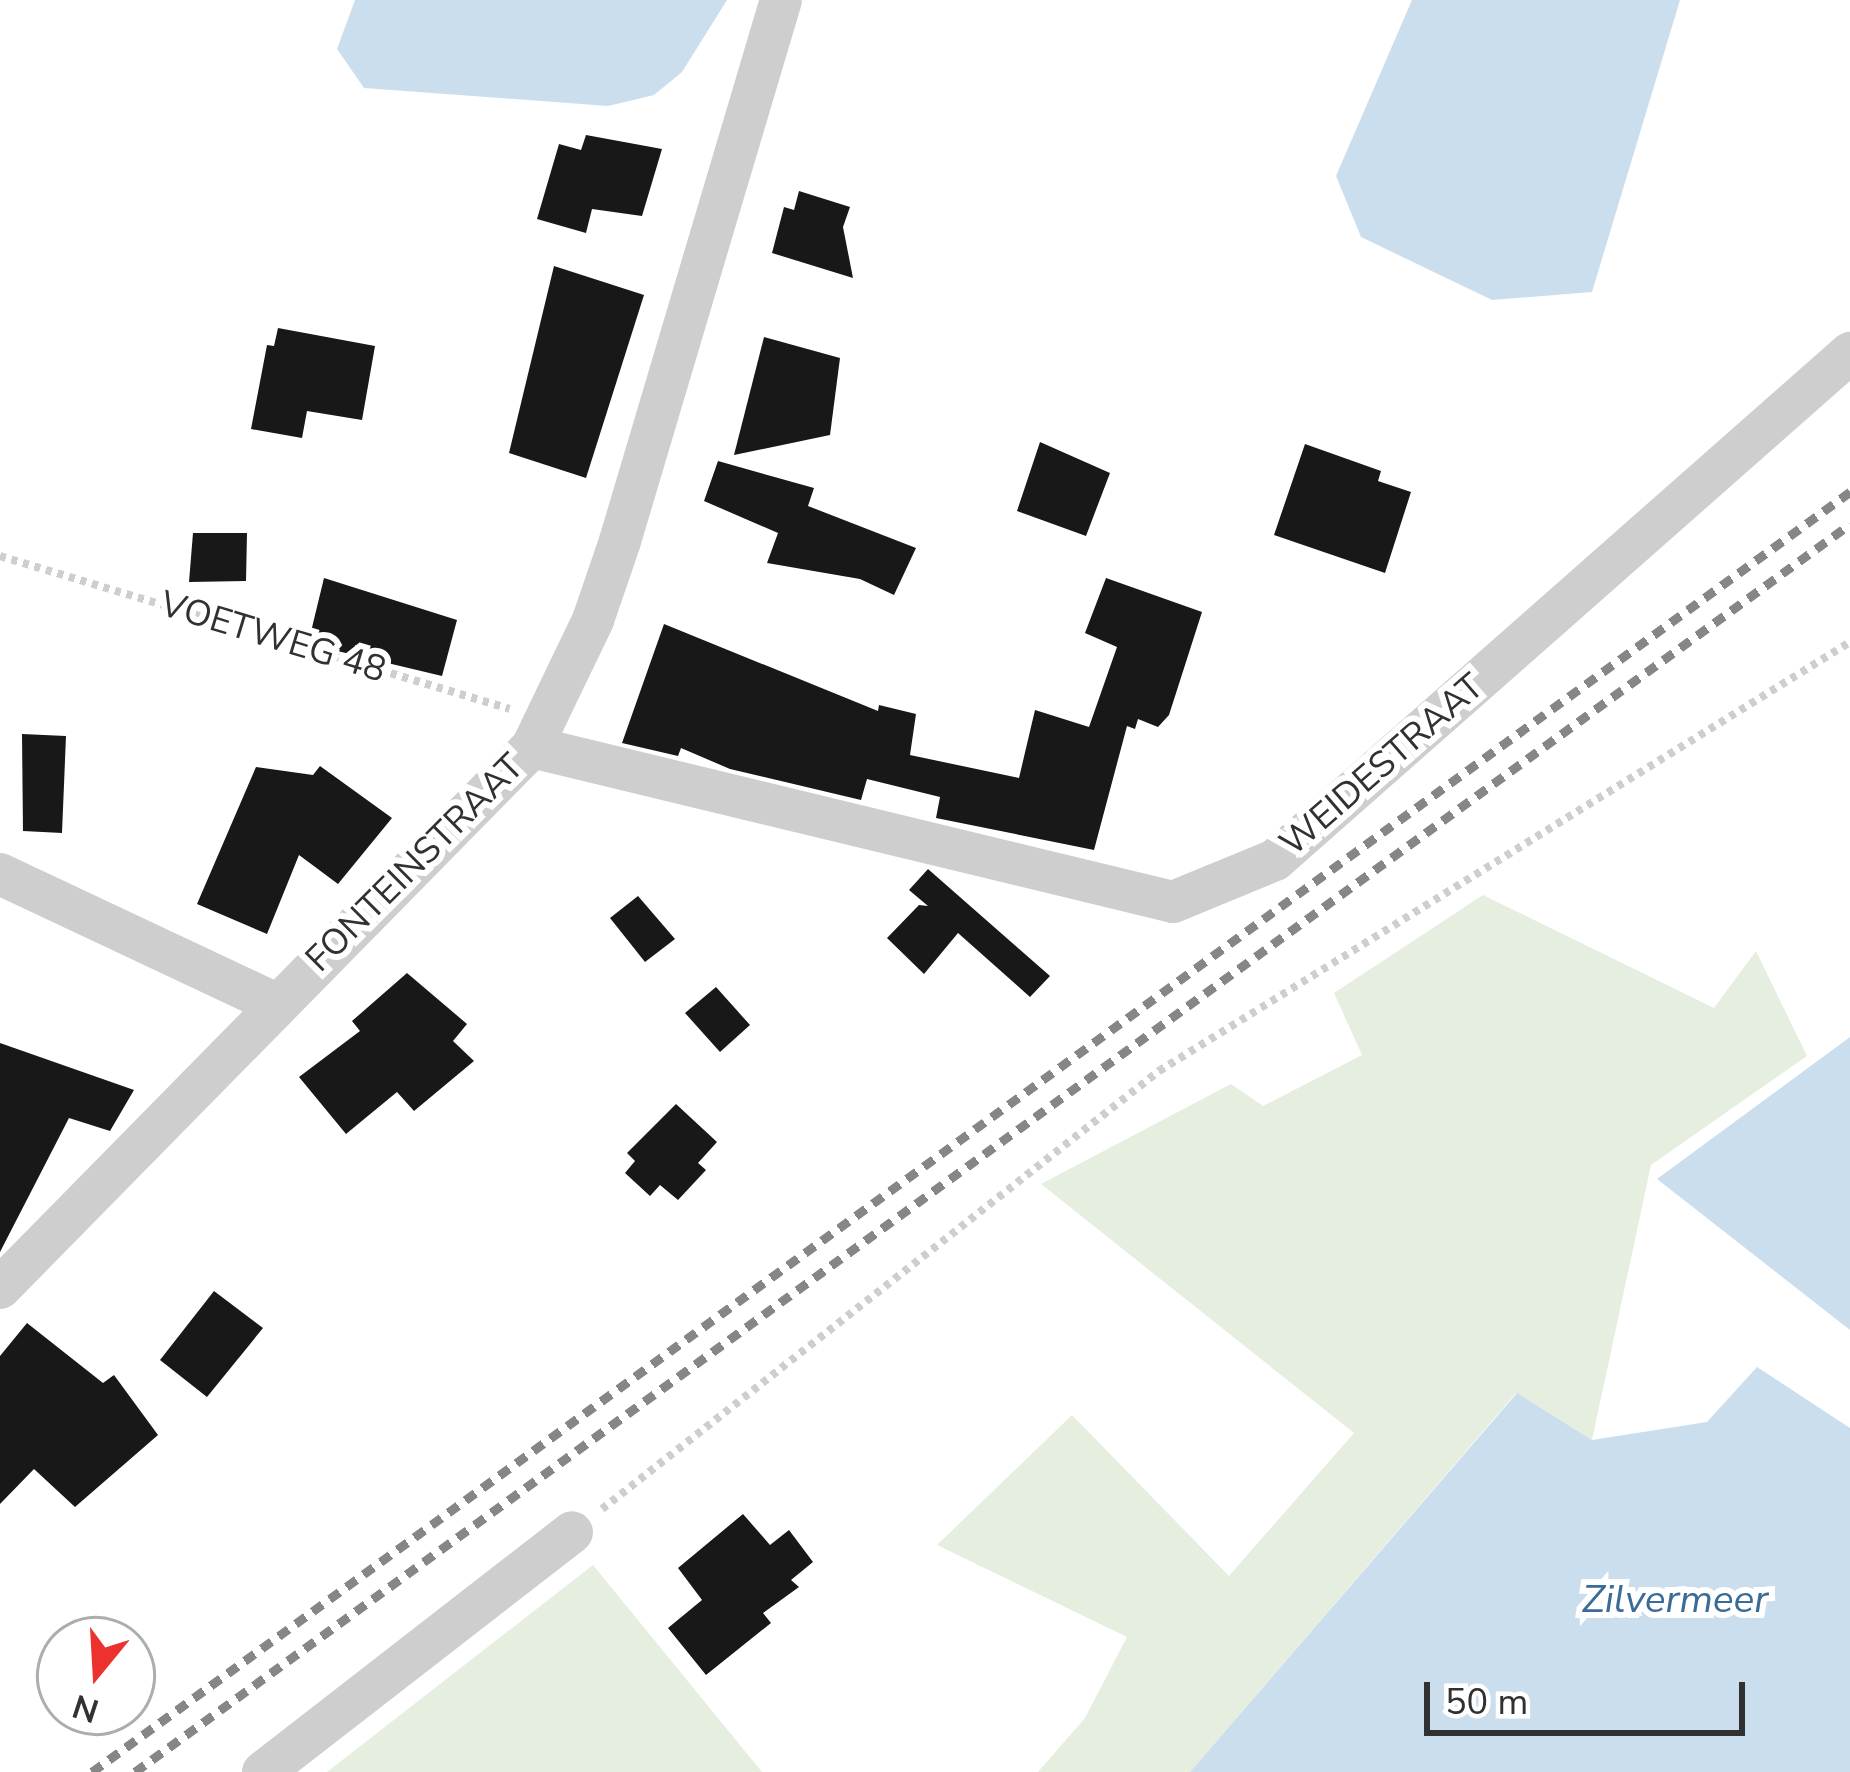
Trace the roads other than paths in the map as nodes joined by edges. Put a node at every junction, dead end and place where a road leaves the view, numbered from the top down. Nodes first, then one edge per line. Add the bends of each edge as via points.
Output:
1 (781, 0) edge
2 (1850, 353) edge
3 (539, 733) junction
4 (0, 874) edge
5 (274, 1003) junction
6 (0, 1288) edge
7 (572, 1532) road end
8 (263, 1772) edge

1 - 3 street, FONTEINSTRAAT via 620,541
2 - 3 street, WEIDESTRAAT via 1275,860 1173,902
3 - 5 street, FONTEINSTRAAT
4 - 5 street
5 - 6 street, FONTEINSTRAAT
7 - 8 street

